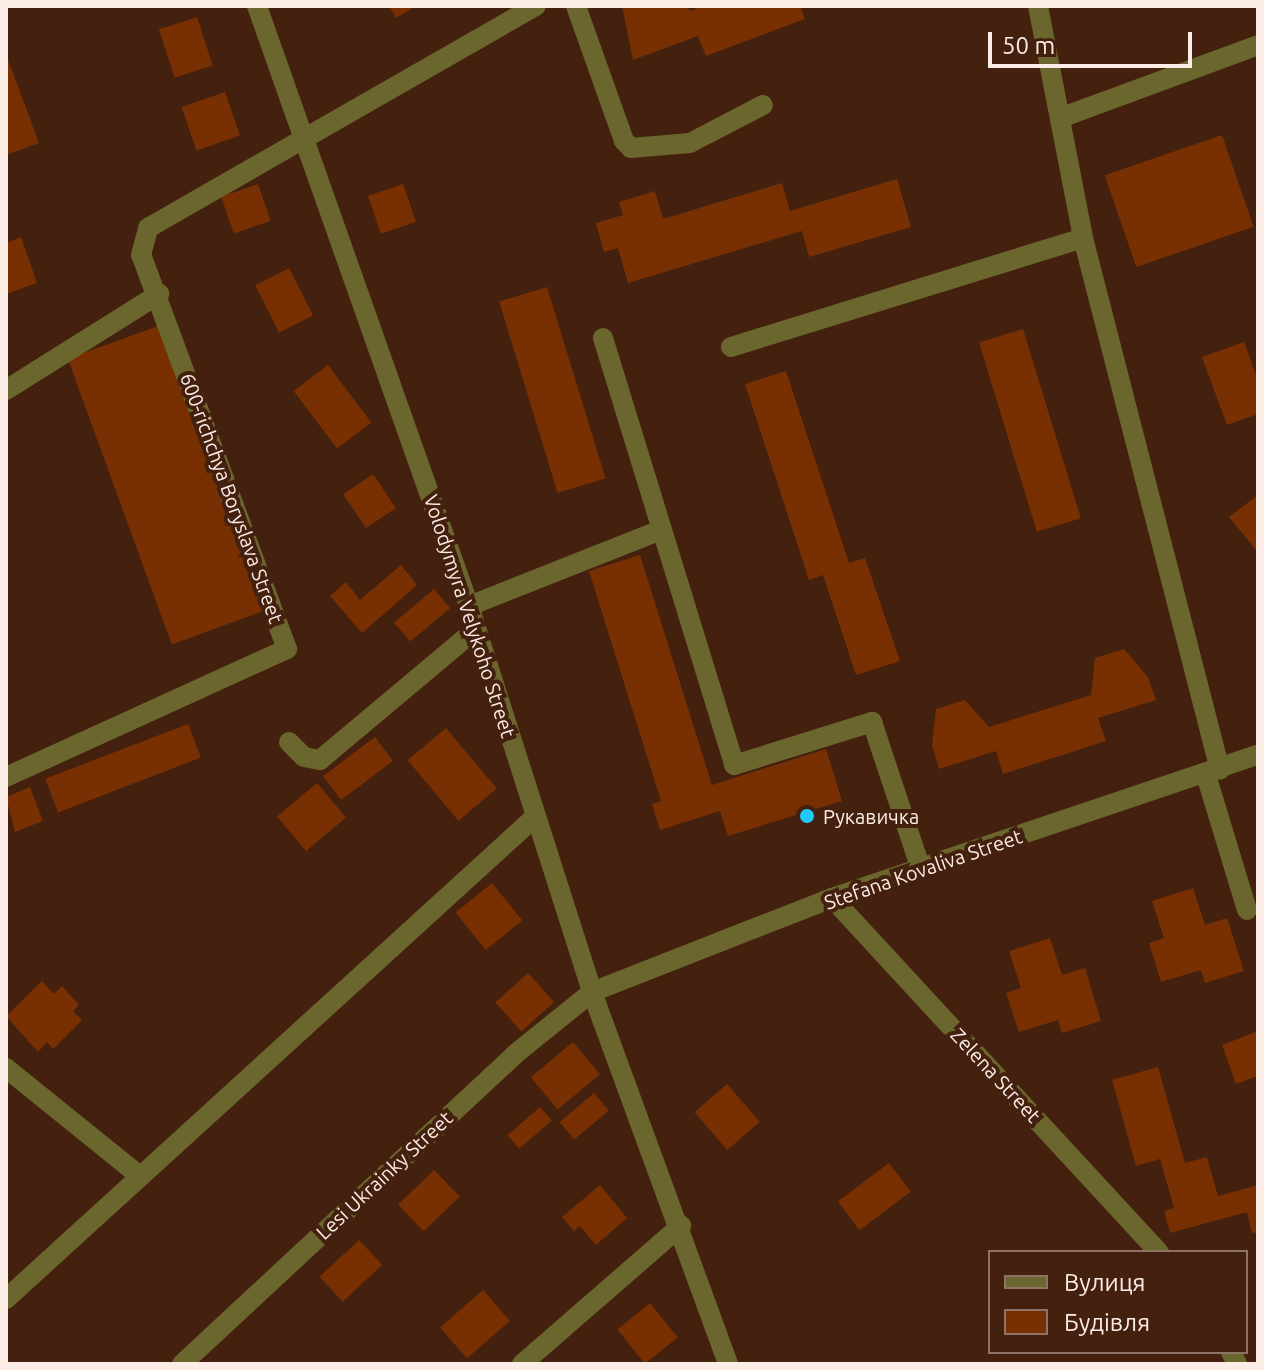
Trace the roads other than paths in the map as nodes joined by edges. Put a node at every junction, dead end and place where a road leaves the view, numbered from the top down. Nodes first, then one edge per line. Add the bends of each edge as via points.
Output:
1 (257, 6) edge
2 (536, 6) edge
3 (576, 6) edge
4 (1038, 6) edge
5 (1258, 45) edge
6 (763, 105) dead end
7 (1060, 118) junction
8 (303, 136) junction
9 (1083, 238) junction
10 (159, 294) junction
11 (603, 338) dead end
12 (731, 347) dead end
13 (6, 390) edge
14 (661, 530) junction
15 (469, 606) junction
16 (476, 629) junction
17 (289, 742) dead end
18 (1258, 755) edge
19 (1213, 772) junction
20 (6, 777) edge
21 (535, 817) junction
22 (921, 869) junction
23 (832, 898) junction
24 (1247, 910) dead end
25 (592, 992) junction
26 (6, 1068) edge
27 (140, 1176) junction
28 (681, 1226) junction
29 (1157, 1250) edge
30 (6, 1299) edge
31 (182, 1364) edge
32 (522, 1364) edge
33 (728, 1364) edge

1 - 8 street, Volodymyra Velykoho Street
2 - 8 street, 600-richchya Boryslava Street
3 - 6 street via 631,148 690,143
4 - 7 street
5 - 7 street
7 - 9 street
8 - 10 street, 600-richchya Boryslava Street via 148,228 141,255
8 - 15 street, Volodymyra Velykoho Street
9 - 12 street
9 - 19 street
10 - 13 street
10 - 20 street, 600-richchya Boryslava Street via 287,649
11 - 14 street
14 - 15 street
14 - 22 street via 734,765 872,722
15 - 16 street, Volodymyra Velykoho Street
16 - 17 street via 320,760 304,757
16 - 21 street, Volodymyra Velykoho Street
18 - 19 street, Stefana Kovaliva Street
19 - 22 street, Stefana Kovaliva Street
19 - 24 street
21 - 25 street, Volodymyra Velykoho Street
21 - 27 street
22 - 23 street, Stefana Kovaliva Street
23 - 25 street, Stefana Kovaliva Street
23 - 29 street, Zelena Street
25 - 28 street, Volodymyra Velykoho Street
25 - 31 street, Lesi Ukrainky Street via 514,1055
26 - 27 street
27 - 30 street
28 - 32 street
28 - 33 street, Volodymyra Velykoho Street

